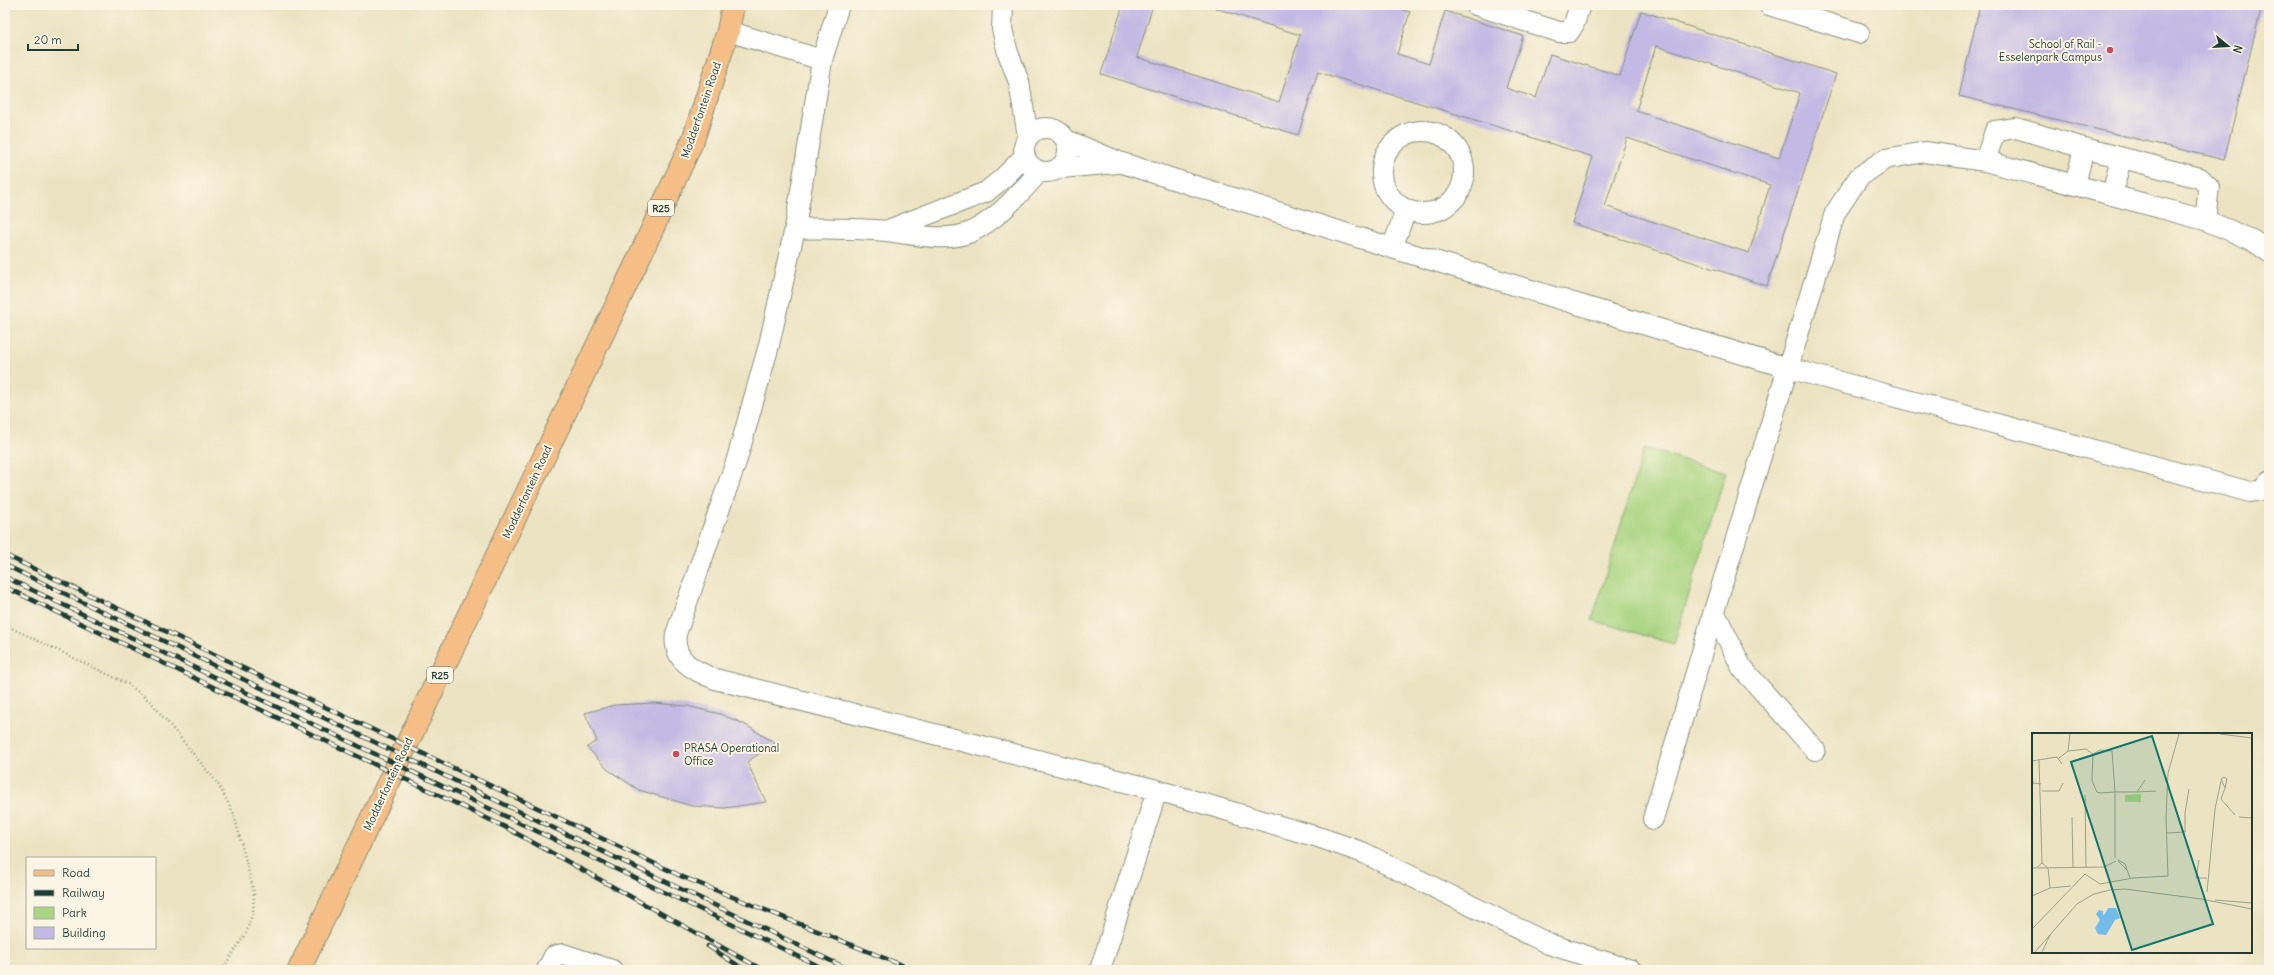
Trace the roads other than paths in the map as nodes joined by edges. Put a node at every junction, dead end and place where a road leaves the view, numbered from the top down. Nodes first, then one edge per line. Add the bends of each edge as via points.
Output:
1 (733, 5) edge
2 (839, 5) edge
3 (1003, 5) edge
4 (1476, 5) edge
5 (1580, 5) edge
6 (1769, 5) edge
7 (728, 31) junction
8 (1859, 33) dead end
9 (822, 60) junction
10 (1019, 82) junction
11 (1048, 128) junction
12 (1028, 136) junction
13 (1066, 140) junction
14 (2084, 148) junction
15 (1024, 157) junction
16 (2121, 158) junction
17 (1985, 161) junction
18 (1119, 162) junction
19 (1060, 168) junction
20 (1039, 172) junction
21 (2075, 185) junction
22 (2112, 195) junction
23 (963, 203) junction
24 (1406, 210) junction
25 (2204, 220) junction
26 (795, 228) junction
27 (973, 230) junction
28 (886, 231) junction
29 (1392, 248) junction
30 (2269, 252) edge
31 (1788, 368) junction
32 (2269, 482) edge
33 (1714, 611) junction
34 (1815, 750) dead end
35 (1157, 790) junction
36 (1653, 818) dead end
37 (300, 970) edge
38 (547, 970) edge
39 (612, 970) edge
40 (1100, 970) edge
41 (1631, 970) edge

1 - 7 main road, Modderfontein Road / R25
2 - 9 street
3 - 10 street via 1002,29
4 - 5 street via 1559,32 1569,32
6 - 8 street
7 - 9 street
7 - 37 main road, Modderfontein Road / R25 via 693,140
9 - 26 street
10 - 11 street
10 - 12 street
11 - 12 street via 1041,128
11 - 13 street via 1061,134
12 - 15 street
13 - 18 street
13 - 19 street via 1068,155
14 - 16 street
14 - 17 street via 2016,128 1995,131
14 - 21 street
15 - 20 street via 1032,169
15 - 23 street via 1002,180 986,192
16 - 22 street
16 - 25 street via 2200,178 2209,187
17 - 21 street
17 - 31 street via 1925,152 1885,159 1859,177 1835,213
18 - 19 street
18 - 29 street
19 - 20 street via 1046,173
20 - 27 street via 998,215
21 - 22 street
22 - 25 street
23 - 27 street
23 - 28 street
24 - 24 street via 1394,202 1385,191 1381,177 1382,162 1388,149 1411,132 1425,130 1440,133 1452,142 1464,166 1458,194 1448,205 1436,212 1421,214
24 - 29 street
25 - 30 street via 2252,240
26 - 28 street
26 - 35 street via 769,344 737,459 676,634 675,642 680,657 692,668 715,679
27 - 28 street via 948,236 917,236
29 - 31 street
31 - 32 street via 2250,492 2262,490
31 - 33 street
33 - 34 street via 1742,668
33 - 36 street
35 - 40 street
35 - 41 street via 1364,853 1549,944
38 - 39 street via 554,956 563,954

